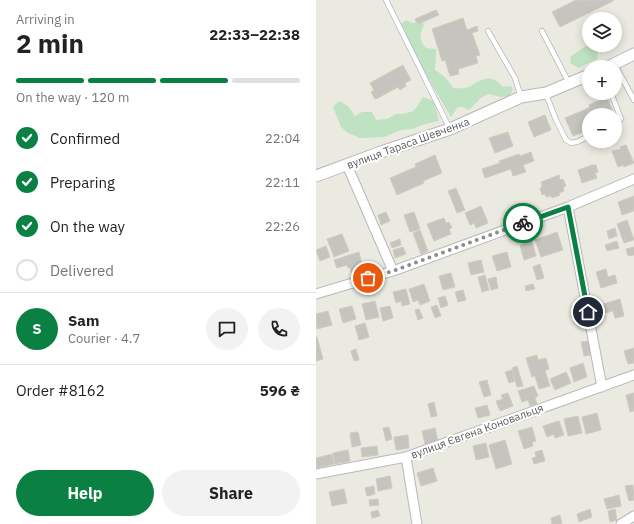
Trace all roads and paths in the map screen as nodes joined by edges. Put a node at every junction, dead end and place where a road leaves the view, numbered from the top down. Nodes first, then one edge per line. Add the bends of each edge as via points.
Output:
1 (386, 0) edge
2 (488, 31) dead end
3 (542, 31) dead end
4 (634, 54) edge
5 (621, 60) edge
6 (582, 78) edge
7 (622, 80) edge
8 (569, 83) junction
9 (546, 93) junction
10 (633, 94) edge
11 (521, 97) junction
12 (634, 100) edge
13 (450, 129) junction
14 (582, 140) edge
15 (347, 165) junction
16 (316, 176) edge
17 (634, 179) edge
18 (568, 207) junction
19 (393, 271) junction
20 (316, 294) edge
21 (634, 375) edge
22 (602, 387) junction
23 (406, 457) junction
24 (316, 474) edge
25 (634, 516) edge
26 (417, 524) edge
27 (621, 524) edge

1 - 13 lane
2 - 11 lane via 515,78
3 - 8 lane
4 - 5 street
6 - 8 street, вулиця Тараса Шевченка
7 - 10 lane
8 - 9 street, вулиця Тараса Шевченка
9 - 11 street, вулиця Тараса Шевченка
9 - 14 lane via 566,140 571,144
10 - 12 lane
11 - 13 street, вулиця Тараса Шевченка
13 - 15 street, вулиця Тараса Шевченка
15 - 16 street, вулиця Тараса Шевченка
15 - 19 street
17 - 18 street
18 - 19 street
18 - 22 street
19 - 20 street
21 - 22 street, вулиця Євгена Коновальця
22 - 23 street, вулиця Євгена Коновальця
23 - 24 street, вулиця Євгена Коновальця
23 - 26 street
25 - 27 street

